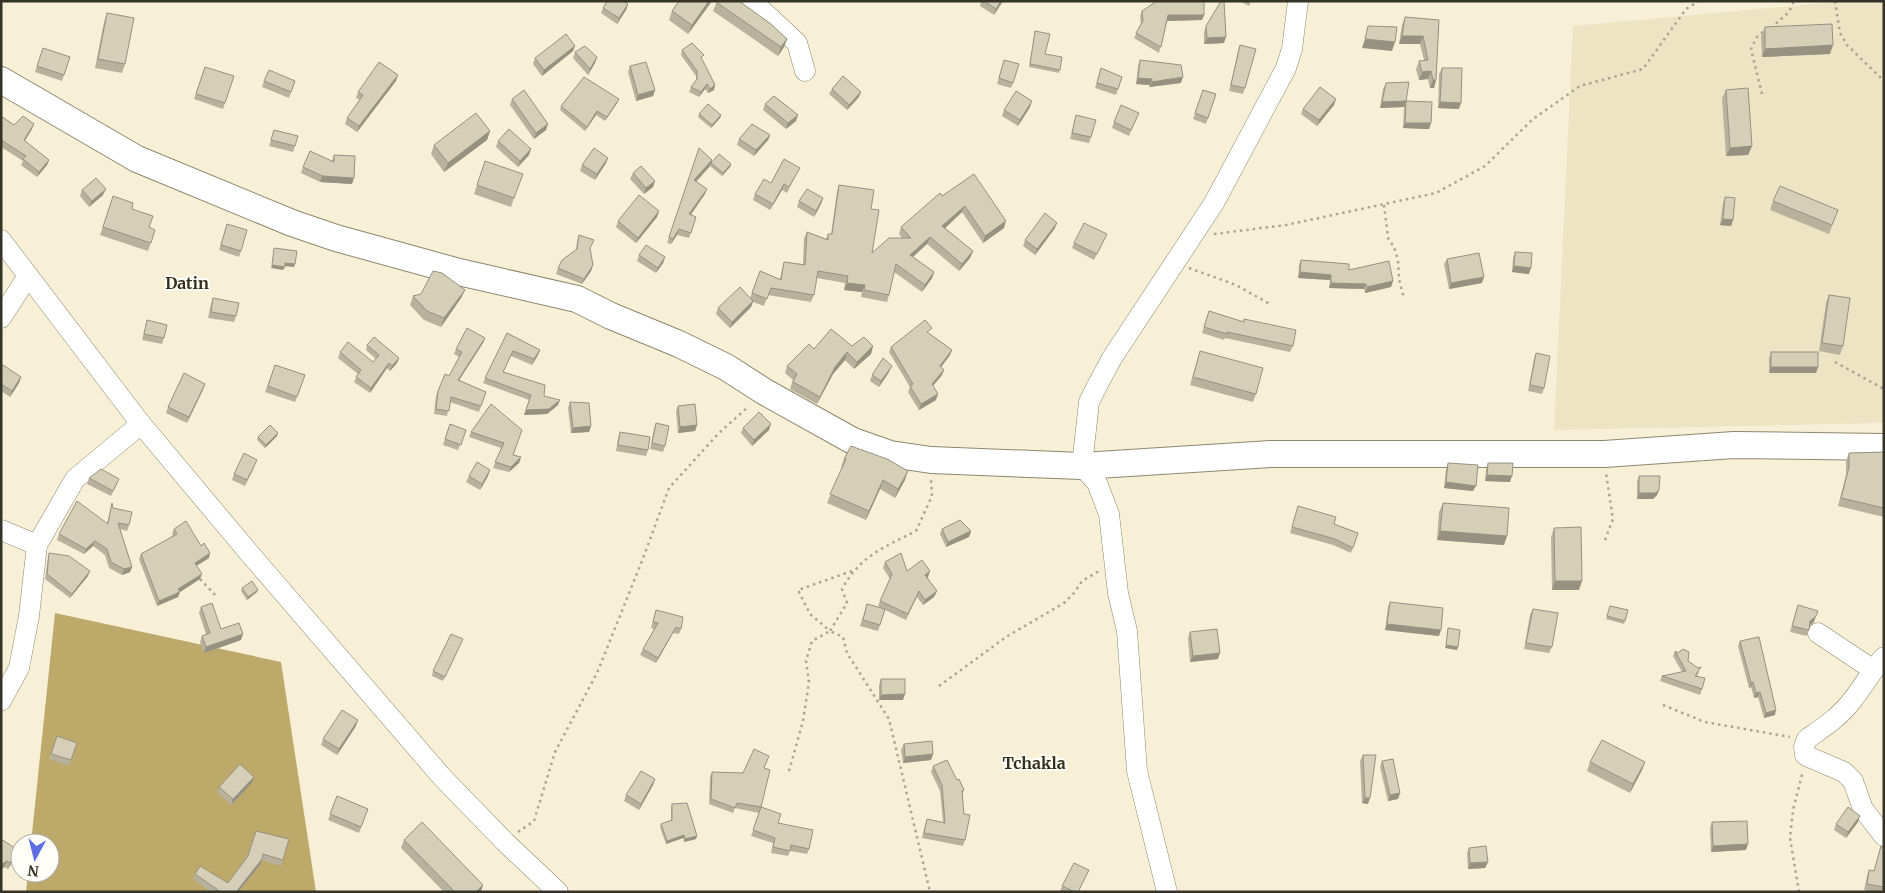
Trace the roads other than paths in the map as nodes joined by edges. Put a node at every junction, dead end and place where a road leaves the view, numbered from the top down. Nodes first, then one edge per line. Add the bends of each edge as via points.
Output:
1 (752, 1) edge
2 (1298, 1) edge
3 (805, 71) dead end
4 (1, 80) edge
5 (1, 240) edge
6 (28, 276) junction
7 (1, 318) edge
8 (141, 424) junction
9 (1884, 447) edge
10 (1082, 466) junction
11 (1, 530) edge
12 (37, 545) junction
13 (1818, 633) dead end
14 (1878, 663) edge
15 (1, 701) edge
16 (1884, 836) edge
17 (558, 892) edge
18 (1167, 892) edge

1 - 3 street via 797,43
2 - 10 street via 1292,49 1286,68 1214,203 1112,358 1089,402
4 - 10 main road via 137,159 336,238 459,272 577,299 726,367 853,440 890,454 931,460
5 - 6 street
6 - 7 street
6 - 8 street
8 - 12 street via 76,479
8 - 17 street via 442,777
9 - 10 main road via 1734,445 1604,454 1272,454
10 - 18 street via 1097,483 1109,514 1113,562 1127,631 1137,771
11 - 12 street
12 - 15 street via 19,668
13 - 14 street
14 - 16 street via 1854,699 1806,747 1853,780 1863,809

